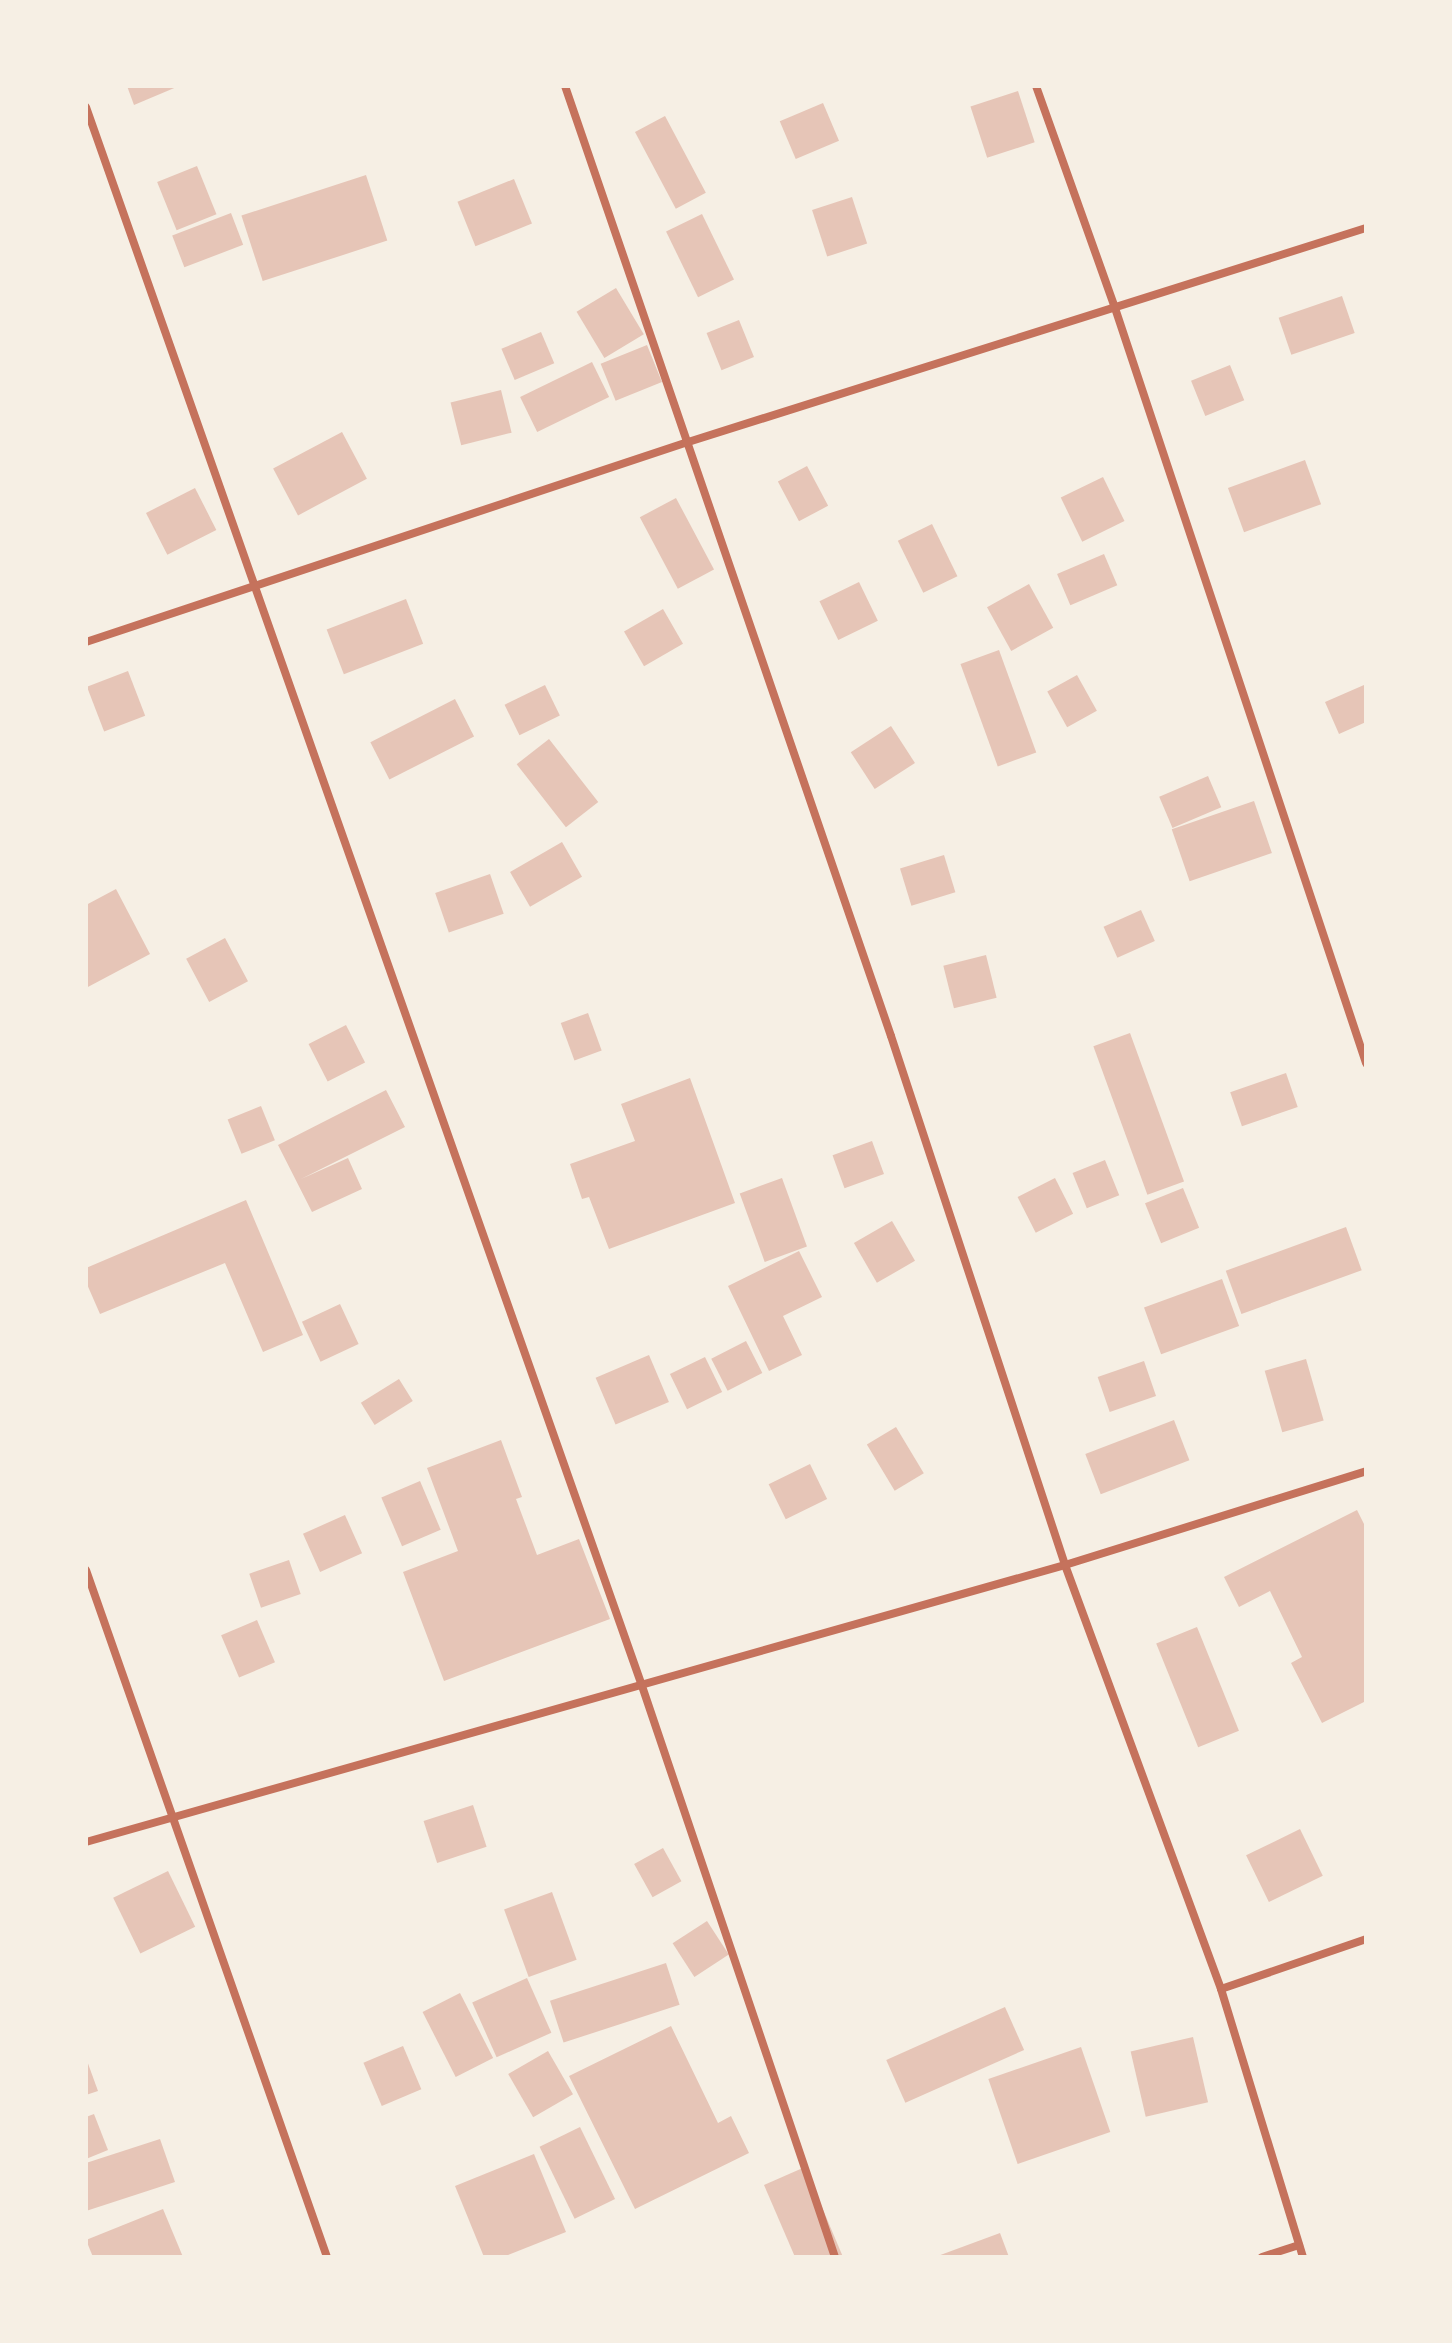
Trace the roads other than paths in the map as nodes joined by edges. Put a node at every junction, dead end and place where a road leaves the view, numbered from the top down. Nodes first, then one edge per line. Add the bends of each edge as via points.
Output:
1 (565, 86) edge
2 (1036, 86) edge
3 (86, 107) edge
4 (1366, 228) edge
5 (1114, 305) junction
6 (685, 443) junction
7 (254, 585) junction
8 (86, 642) edge
9 (1366, 1063) edge
10 (1366, 1471) edge
11 (1065, 1565) junction
12 (86, 1570) edge
13 (641, 1683) junction
14 (173, 1818) junction
15 (86, 1842) edge
16 (1366, 1939) edge
17 (1221, 1989) junction
18 (1299, 2245) junction
19 (327, 2257) edge
20 (835, 2257) edge
21 (1262, 2257) edge
22 (1303, 2257) edge

1 - 6 street
2 - 5 street
3 - 7 street
4 - 5 street
5 - 6 street
5 - 9 street
6 - 7 street
6 - 11 street via 891,1036
7 - 8 street
7 - 13 street
10 - 11 street
11 - 13 street
11 - 17 street
12 - 14 street
13 - 14 street
13 - 20 street
14 - 15 street
14 - 19 street
16 - 17 street
17 - 18 street
18 - 21 street
18 - 22 street

